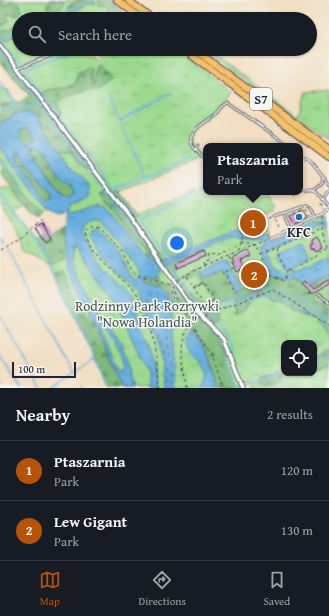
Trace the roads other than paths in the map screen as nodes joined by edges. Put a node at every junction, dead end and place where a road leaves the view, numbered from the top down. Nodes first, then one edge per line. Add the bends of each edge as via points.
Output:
1 (117, 0) edge
2 (128, 0) edge
3 (133, 12) edge
4 (144, 12) edge
5 (0, 45) edge
6 (50, 56) edge
7 (192, 56) edge
8 (203, 56) edge
9 (18, 68) junction
10 (286, 143) edge
11 (198, 144) dead end
12 (329, 149) edge
13 (196, 150) junction
14 (203, 156) edge
15 (303, 156) edge
16 (329, 157) edge
17 (324, 177) junction
18 (329, 186) edge
19 (303, 191) edge
20 (313, 191) junction
21 (329, 192) edge
22 (323, 199) junction
23 (329, 207) edge
24 (284, 213) junction
25 (274, 217) dead end
26 (315, 217) junction
27 (291, 228) junction
28 (270, 238) road end
29 (317, 295) dead end
30 (329, 303) edge
31 (243, 388) edge

1 - 3 highway
2 - 4 highway
5 - 9 street
6 - 9 lane
7 - 16 highway, S7
8 - 12 highway, S7
9 - 31 street via 202,317 226,342
10 - 13 lane via 228,103 191,135 190,143
11 - 13 lane
13 - 14 lane
15 - 17 lane via 321,171
17 - 18 lane
17 - 20 lane via 322,184
19 - 20 lane
20 - 22 lane
21 - 22 lane
22 - 23 lane
23 - 26 lane
24 - 25 lane
24 - 26 lane via 307,205
24 - 27 lane
26 - 27 lane
27 - 28 lane
29 - 30 lane

